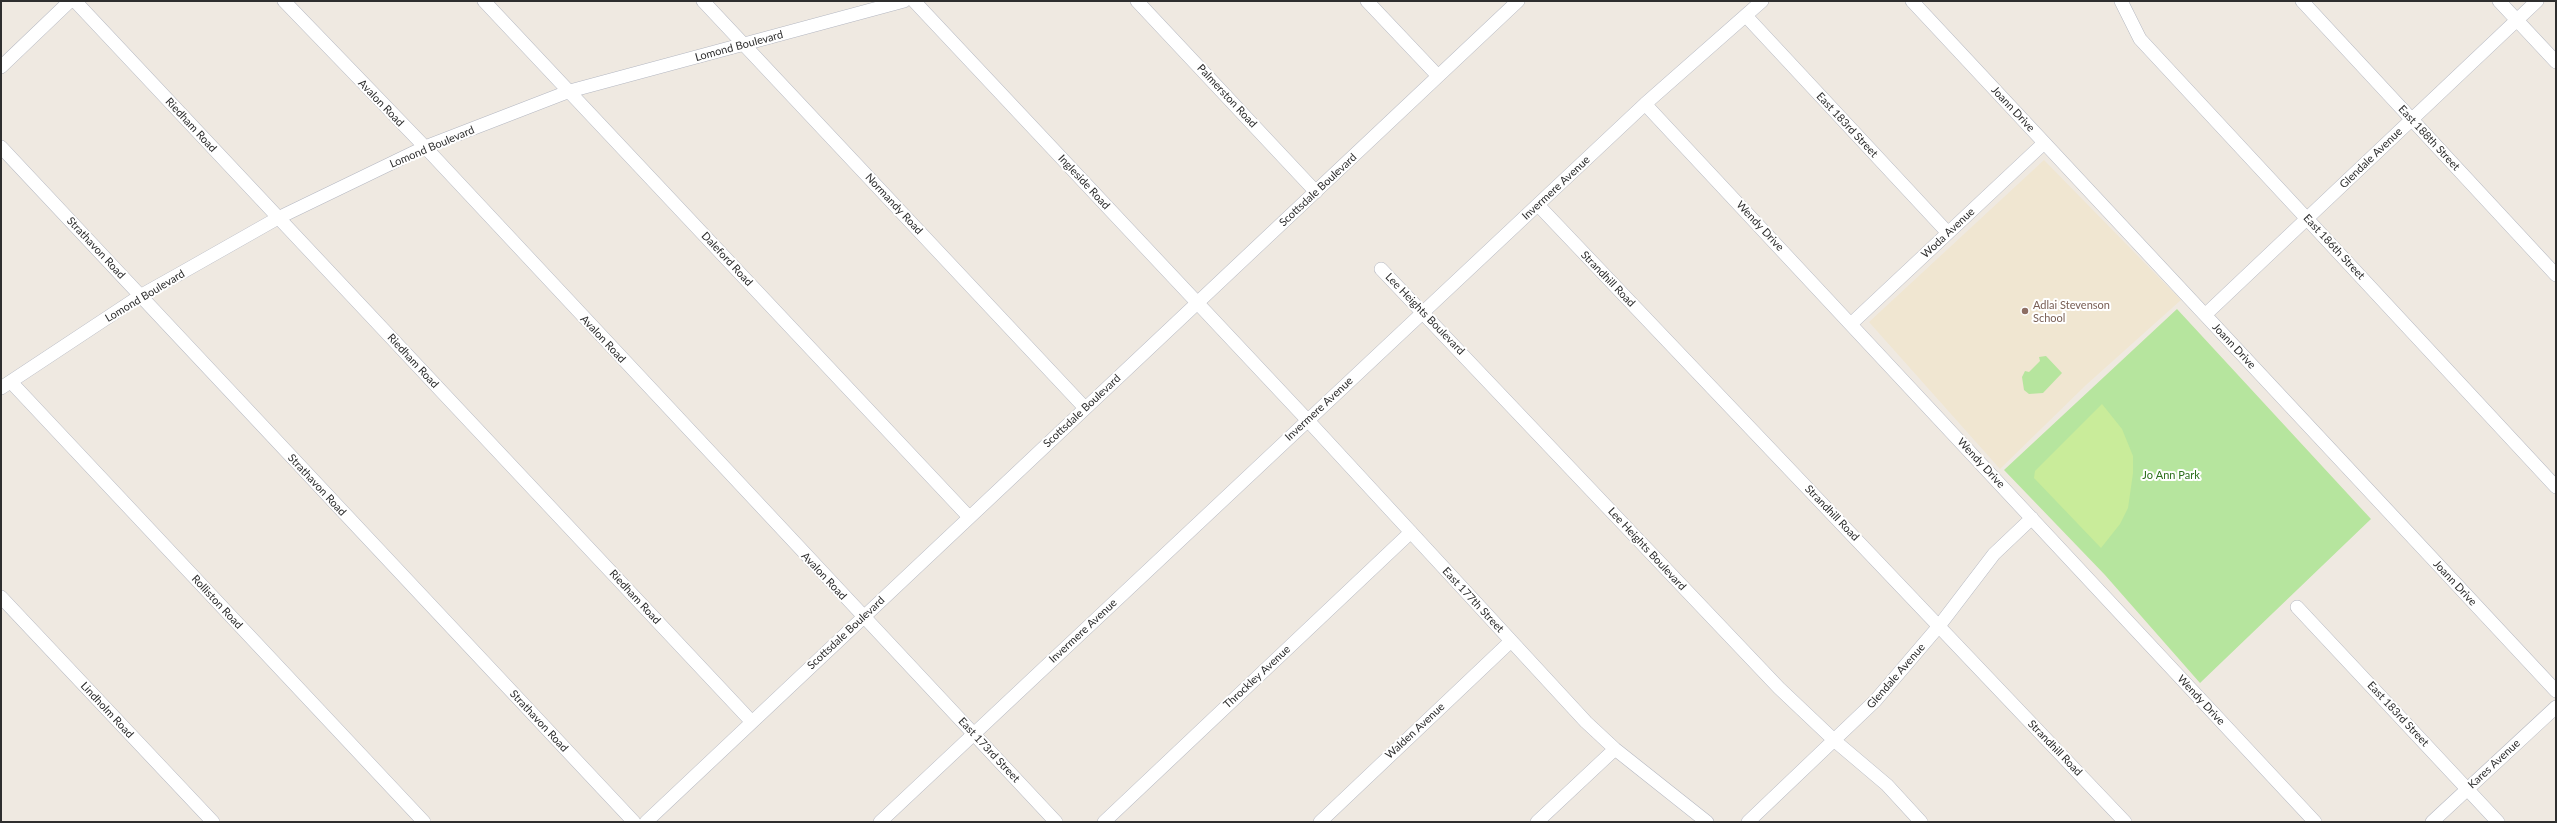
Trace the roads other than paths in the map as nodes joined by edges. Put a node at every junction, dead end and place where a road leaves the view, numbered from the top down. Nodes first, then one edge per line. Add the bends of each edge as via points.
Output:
1 (70, 1) edge
2 (75, 1) edge
3 (284, 1) edge
4 (484, 1) edge
5 (703, 1) edge
6 (904, 1) edge
7 (914, 1) edge
8 (1137, 1) edge
9 (1368, 1) edge
10 (1518, 1) edge
11 (1762, 1) edge
12 (1912, 1) edge
13 (2121, 1) edge
14 (2302, 1) edge
15 (2499, 1) edge
16 (2537, 1) edge
17 (1746, 16) junction
18 (2517, 20) junction
19 (744, 44) junction
20 (2556, 62) edge
21 (1, 67) edge
22 (1438, 76) junction
23 (570, 91) junction
24 (1646, 104) junction
25 (2411, 118) junction
26 (2044, 143) junction
27 (1, 147) edge
28 (425, 148) junction
29 (1316, 192) junction
30 (1538, 205) junction
31 (278, 218) junction
32 (2308, 219) junction
33 (1948, 233) junction
34 (1381, 268) dead end
35 (2556, 275) edge
36 (140, 296) junction
37 (1198, 304) junction
38 (1423, 312) junction
39 (2205, 315) junction
40 (1852, 323) junction
41 (1254, 362) joint
42 (6, 385) edge
43 (1085, 408) junction
44 (1307, 420) junction
45 (2556, 487) edge
46 (969, 517) junction
47 (2032, 518) junction
48 (1411, 532) junction
49 (1, 597) edge
50 (2297, 607) dead end
51 (863, 618) junction
52 (1939, 626) junction
53 (1511, 640) junction
54 (921, 678) joint
55 (2556, 692) edge
56 (2556, 707) edge
57 (751, 721) junction
58 (974, 734) junction
59 (1835, 741) junction
60 (1615, 749) junction
61 (2468, 789) junction
62 (213, 822) edge
63 (424, 822) edge
64 (634, 822) edge
65 (646, 822) edge
66 (880, 822) edge
67 (1056, 822) edge
68 (1104, 822) edge
69 (1320, 822) edge
70 (1537, 822) edge
71 (1707, 822) edge
72 (1748, 822) edge
73 (1921, 822) edge
74 (2125, 822) edge
75 (2315, 822) edge
76 (2432, 822) edge
77 (2498, 822) edge

1 - 21 street
2 - 31 street, Riedham Road
3 - 28 street, Avalon Road
4 - 23 street, Daleford Road
5 - 19 street, Normandy Road
6 - 19 street, Lomond Boulevard
7 - 37 street, Ingleside Road
8 - 29 street, Palmerston Road
9 - 22 street
10 - 22 street, Scottsdale Boulevard
11 - 17 street, Invermere Avenue
12 - 26 street, Joann Drive
13 - 32 street, East 186th Street via 2140,39
14 - 25 street, East 188th Street
15 - 18 street
16 - 18 street, Glendale Avenue
17 - 24 street, Invermere Avenue
17 - 33 street, East 183rd Street
18 - 20 street
18 - 25 street, Glendale Avenue
19 - 23 street, Lomond Boulevard
19 - 43 street, Normandy Road
22 - 29 street, Scottsdale Boulevard
23 - 28 street, Lomond Boulevard
23 - 46 street, Daleford Road
24 - 30 street, Invermere Avenue
24 - 40 street, Wendy Drive
25 - 32 street, Glendale Avenue
25 - 35 street, East 188th Street
26 - 33 street, Woda Avenue
26 - 39 street, Joann Drive
27 - 36 street, Strathavon Road
28 - 31 street, Lomond Boulevard
28 - 51 street, Avalon Road
29 - 37 street, Scottsdale Boulevard
30 - 38 street, Invermere Avenue
30 - 52 street, Strandhill Road
31 - 36 street, Lomond Boulevard
31 - 57 street, Riedham Road
32 - 39 street, Glendale Avenue
32 - 45 street, East 186th Street
33 - 40 street, Woda Avenue
34 - 38 street, Lee Heights Boulevard
36 - 42 street, Lomond Boulevard
36 - 64 street, Strathavon Road
37 - 41 street, Ingleside Road
37 - 43 street, Scottsdale Boulevard
38 - 44 street, Invermere Avenue
38 - 59 street, Lee Heights Boulevard via 1732,640
39 - 55 street, Joann Drive
40 - 47 street, Wendy Drive
41 - 44 street, East 177th Street
42 - 63 street, Rolliston Road
43 - 46 street, Scottsdale Boulevard
44 - 48 street, East 177th Street
44 - 58 street, Invermere Avenue
46 - 51 street, Scottsdale Boulevard
47 - 52 street, Glendale Avenue via 1994,554
47 - 75 street, Wendy Drive
48 - 53 street, East 177th Street
48 - 68 street, Throckley Avenue
49 - 62 street, Lindholm Road
50 - 61 street, East 183rd Street
51 - 54 street, Avalon Road
51 - 57 street, Scottsdale Boulevard
52 - 59 street, Glendale Avenue via 1875,702
52 - 74 street, Strandhill Road
53 - 60 street, East 177th Street via 1586,722
53 - 69 street, Walden Avenue
54 - 58 street, East 173rd Street
56 - 61 street, Kares Avenue
57 - 65 street, Scottsdale Boulevard
58 - 66 street, Invermere Avenue
58 - 67 street, East 173rd Street
59 - 72 street, Glendale Avenue
59 - 73 street, Lee Heights Boulevard via 1888,785
60 - 70 street
60 - 71 street, East 177th Street
61 - 76 street, Kares Avenue
61 - 77 street, East 183rd Street

